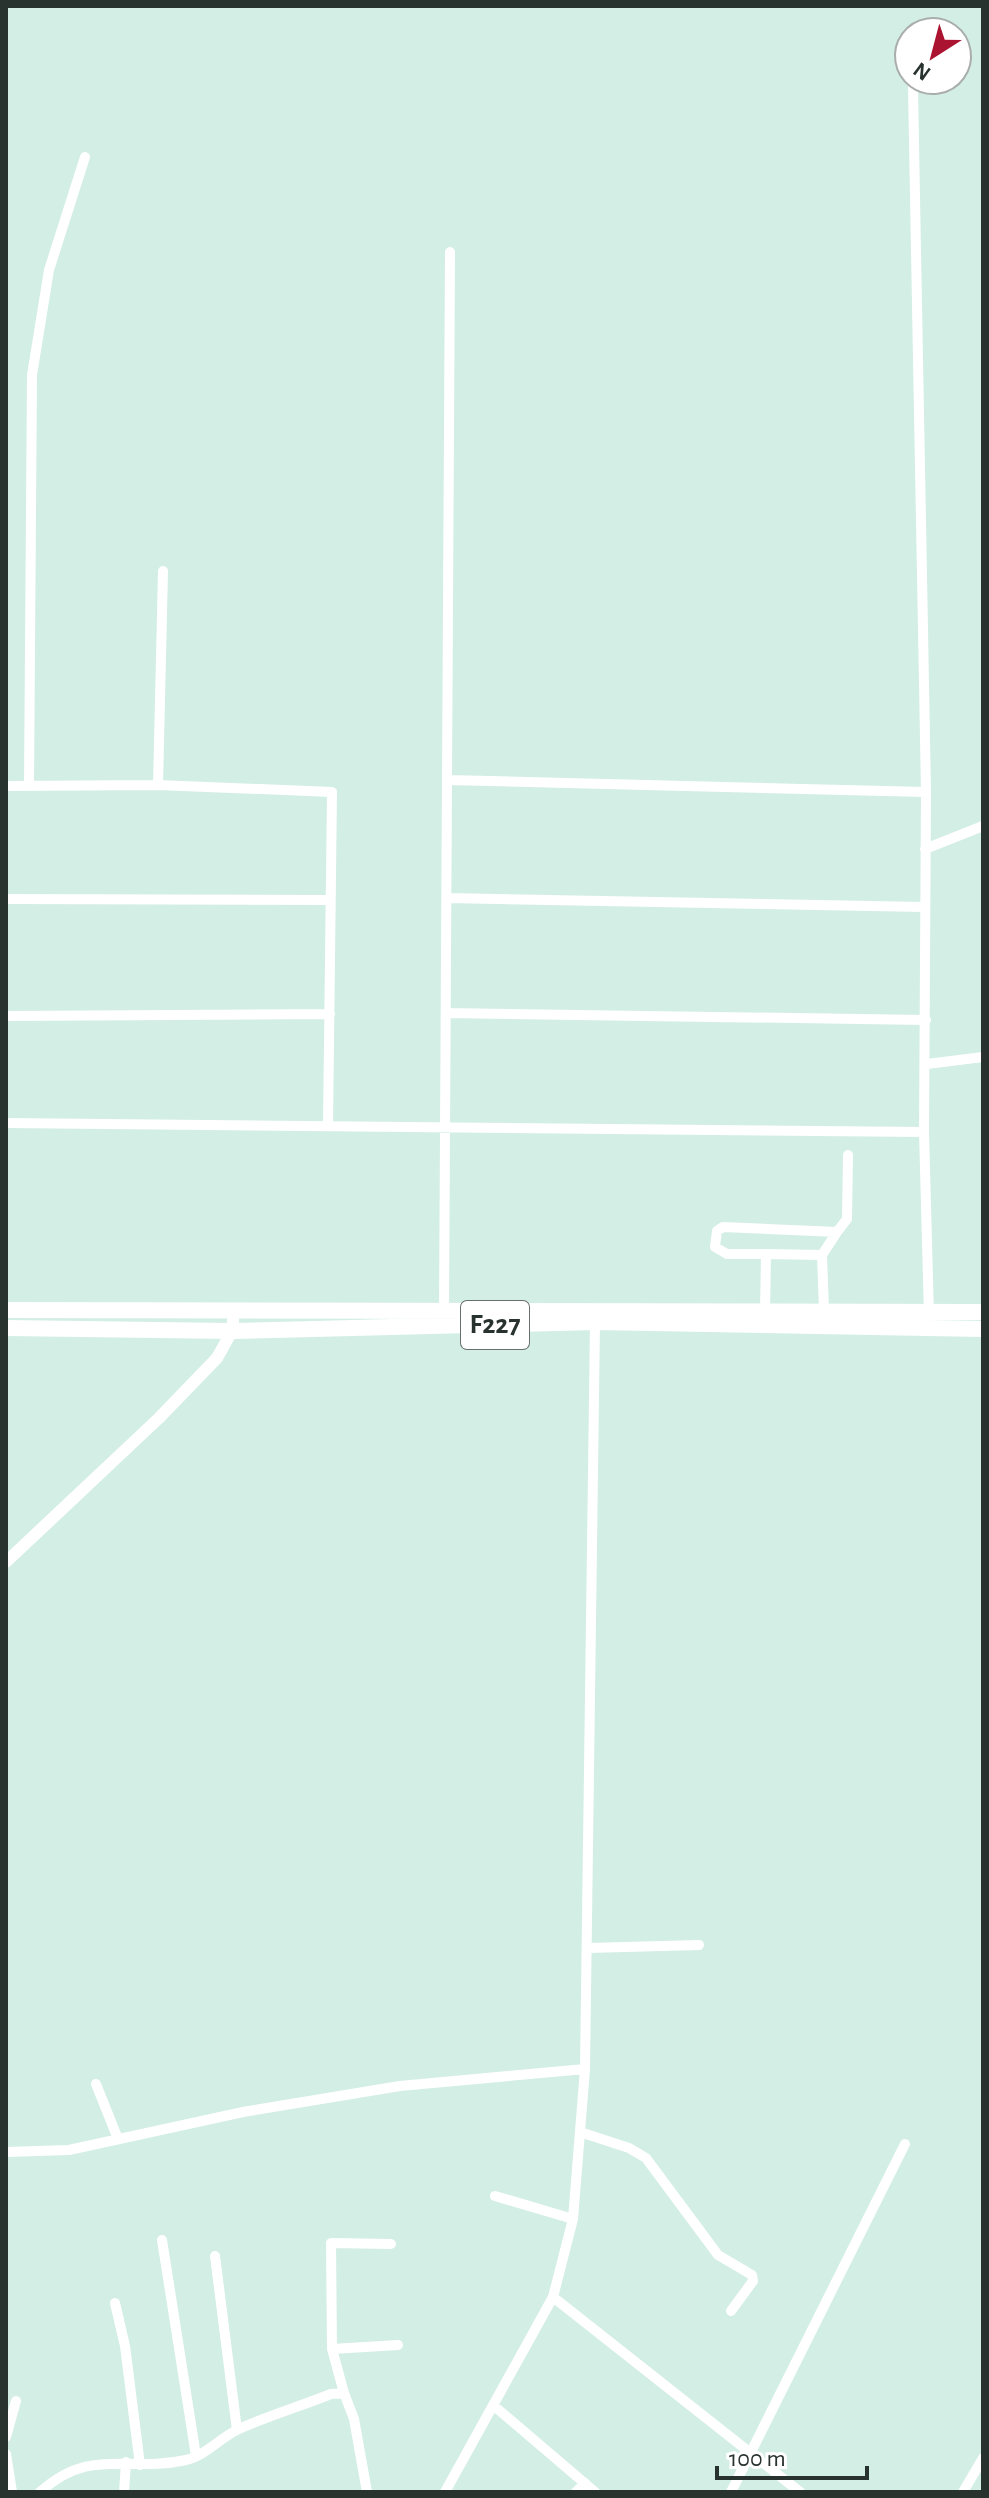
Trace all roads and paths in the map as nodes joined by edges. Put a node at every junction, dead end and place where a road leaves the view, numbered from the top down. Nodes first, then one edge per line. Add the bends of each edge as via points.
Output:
1 (913, 96) edge
2 (85, 157) dead end
3 (450, 252) dead end
4 (163, 571) dead end
5 (447, 780) junction
6 (29, 785) junction
7 (158, 785) junction
8 (6, 786) edge
9 (926, 792) junction
10 (983, 826) edge
11 (925, 849) junction
12 (447, 898) junction
13 (6, 899) edge
14 (329, 900) junction
15 (925, 907) junction
16 (446, 1013) junction
17 (330, 1014) junction
18 (6, 1016) edge
19 (926, 1020) junction
20 (983, 1057) edge
21 (927, 1064) junction
22 (6, 1123) edge
23 (328, 1125) junction
24 (448, 1129) junction
25 (924, 1132) junction
26 (848, 1155) dead end
27 (837, 1232) junction
28 (766, 1254) junction
29 (822, 1255) junction
30 (444, 1309) junction
31 (6, 1310) edge
32 (234, 1311) junction
33 (824, 1311) junction
34 (929, 1311) junction
35 (983, 1312) edge
36 (765, 1313) junction
37 (595, 1322) junction
38 (6, 1328) edge
39 (928, 1329) junction
40 (983, 1329) edge
41 (232, 1331) junction
42 (6, 1562) edge
43 (699, 1945) dead end
44 (588, 1948) junction
45 (585, 2069) junction
46 (96, 2084) dead end
47 (580, 2132) junction
48 (118, 2139) junction
49 (905, 2144) dead end
50 (6, 2152) edge
51 (495, 2196) dead end
52 (573, 2219) junction
53 (162, 2240) dead end
54 (391, 2244) dead end
55 (215, 2256) dead end
56 (553, 2297) junction
57 (115, 2303) dead end
58 (731, 2311) dead end
59 (398, 2345) dead end
60 (332, 2349) junction
61 (344, 2393) junction
62 (16, 2401) dead end
63 (493, 2405) junction
64 (237, 2430) junction
65 (6, 2437) edge
66 (6, 2454) edge
67 (750, 2455) junction
68 (196, 2456) junction
69 (983, 2458) edge
70 (126, 2462) junction
71 (140, 2465) junction
72 (585, 2483) junction
73 (12, 2492) edge
74 (40, 2492) edge
75 (124, 2492) edge
76 (367, 2492) edge
77 (445, 2492) edge
78 (576, 2492) edge
79 (595, 2492) edge
80 (731, 2492) edge
81 (800, 2492) edge
82 (963, 2492) edge

1 - 9 street
2 - 6 street via 49,270 32,375
3 - 5 street
4 - 7 street
5 - 9 street
5 - 12 street
6 - 7 street
6 - 8 street
7 - 14 street via 332,792
9 - 11 street
10 - 11 street
11 - 15 street
12 - 15 street
12 - 16 street
13 - 14 street
14 - 17 street
15 - 19 street
16 - 19 street
16 - 24 street
17 - 18 street
17 - 23 street
19 - 21 street
20 - 21 street
21 - 25 street
22 - 23 street
23 - 24 street
24 - 25 street
24 - 30 street
25 - 34 street
26 - 27 street via 847,1219
27 - 28 street via 723,1227 717,1231 715,1247 724,1254
27 - 29 street
28 - 29 street
28 - 36 street
29 - 33 street
30 - 32 main road, F227
30 - 36 main road, F227
31 - 32 main road, F227
32 - 41 street
33 - 34 main road, F227
33 - 36 main road, F227
34 - 35 main road, F227
34 - 39 street
37 - 39 main road, F227
37 - 41 main road, F227
37 - 44 street
38 - 41 main road, F227
39 - 40 main road, F227
41 - 42 street via 217,1358 159,1418
43 - 44 street
44 - 45 street
45 - 47 street
45 - 48 street via 400,2086
46 - 48 street
47 - 52 street
47 - 58 street via 646,2158 718,2255 752,2275
48 - 50 street via 69,2150
49 - 67 street
51 - 52 street
52 - 56 street
53 - 68 street
54 - 60 street via 331,2243
55 - 64 street
56 - 63 street
56 - 67 street
57 - 71 street
59 - 60 street
60 - 61 street
61 - 64 street
61 - 76 street
62 - 65 street
63 - 72 street
63 - 77 street
64 - 68 street
66 - 73 street
67 - 80 street
67 - 81 street
68 - 71 street
69 - 82 street
70 - 71 street
70 - 74 street via 73,2469
70 - 75 street
72 - 78 street
72 - 79 street

